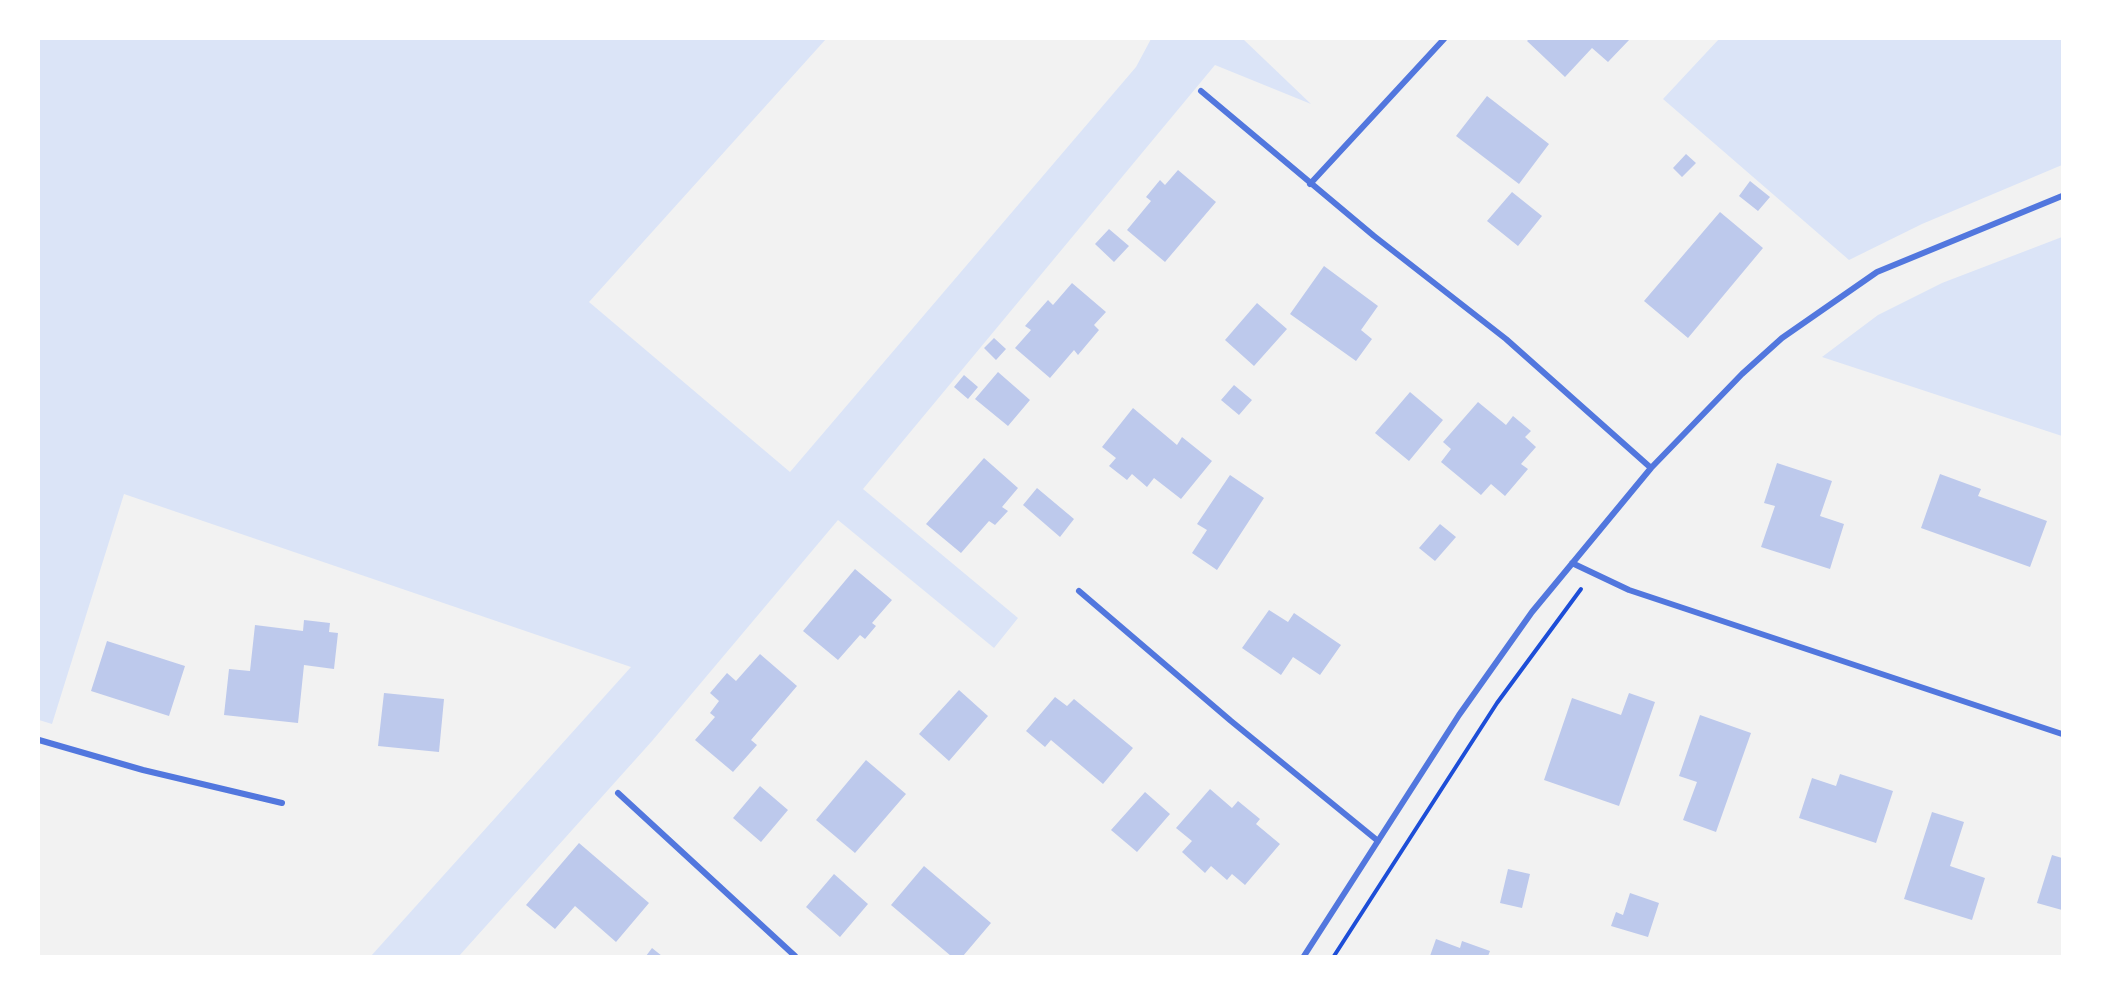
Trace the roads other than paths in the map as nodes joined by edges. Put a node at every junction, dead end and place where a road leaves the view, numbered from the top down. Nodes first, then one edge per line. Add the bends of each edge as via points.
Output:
1 (1444, 39) edge
2 (1201, 91) dead end
3 (1310, 184) junction
4 (2062, 196) edge
5 (1651, 468) junction
6 (1572, 562) junction
7 (1079, 591) dead end
8 (2062, 734) edge
9 (39, 740) edge
10 (618, 793) dead end
11 (282, 803) dead end
12 (1378, 841) junction
13 (795, 956) edge
14 (1304, 956) edge

1 - 3 street
2 - 3 street
3 - 5 street via 1506,339
4 - 5 street via 1877,272 1825,306 1742,374
5 - 6 street
6 - 8 street via 1647,596
6 - 12 street via 1494,664
7 - 12 street
9 - 11 street
10 - 13 street
12 - 14 street

